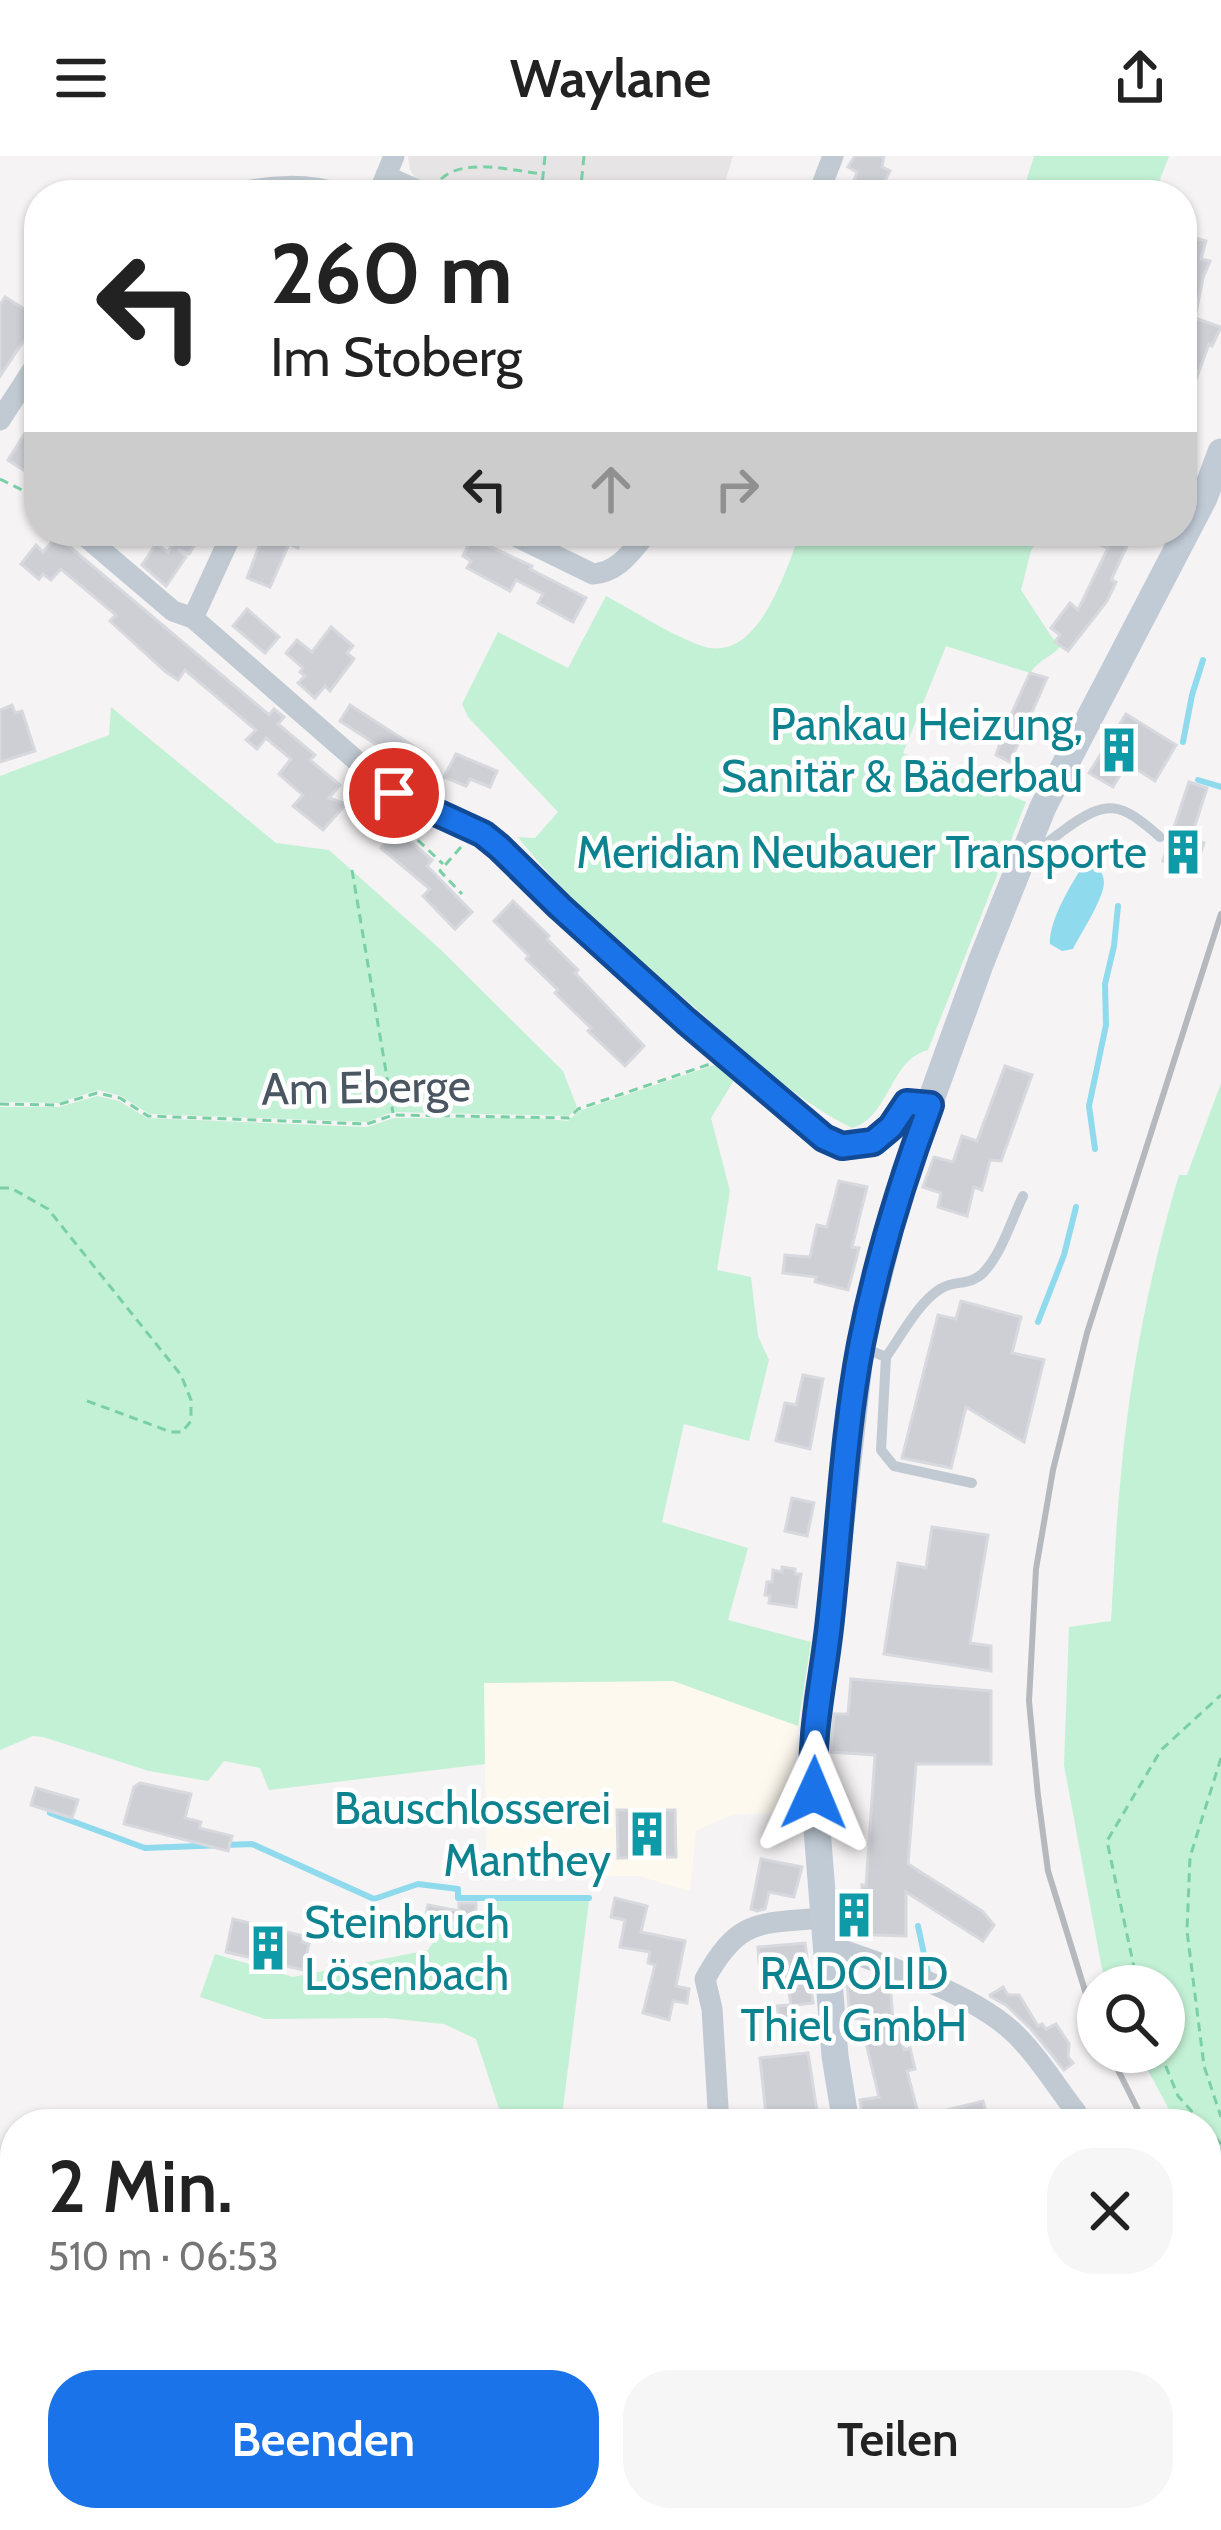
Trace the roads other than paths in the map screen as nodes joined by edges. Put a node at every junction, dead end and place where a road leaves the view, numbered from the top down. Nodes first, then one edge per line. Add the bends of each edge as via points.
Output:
1 (24, 383) edge
2 (0, 420) edge
3 (1221, 452) edge
4 (1197, 511) edge
5 (97, 546) edge
6 (226, 546) edge
7 (536, 546) edge
8 (636, 546) edge
9 (1179, 546) edge
10 (193, 618) junction
11 (1160, 837) dead end
12 (1025, 850) junction
13 (930, 1105) junction
14 (1022, 1196) dead end
15 (874, 1352) junction
16 (972, 1483) dead end
17 (824, 1931) junction
18 (718, 2109) edge
19 (844, 2109) edge
20 (1074, 2109) edge

1 - 2 street
3 - 4 main road
5 - 10 street via 173,611
6 - 10 street
7 - 8 street via 593,574 620,565
9 - 12 main road
10 - 13 street via 394,793 499,847 834,1144 873,1142 907,1103
11 - 12 lane via 1106,806
12 - 13 main road
13 - 15 main road via 904,1174
14 - 15 lane via 980,1277 943,1286
15 - 16 lane via 880,1450 894,1466
15 - 17 main road via 817,1699 812,1766
17 - 18 street via 771,1922 749,1927 705,1979
17 - 19 main road
17 - 20 street via 988,2012 1016,2034

